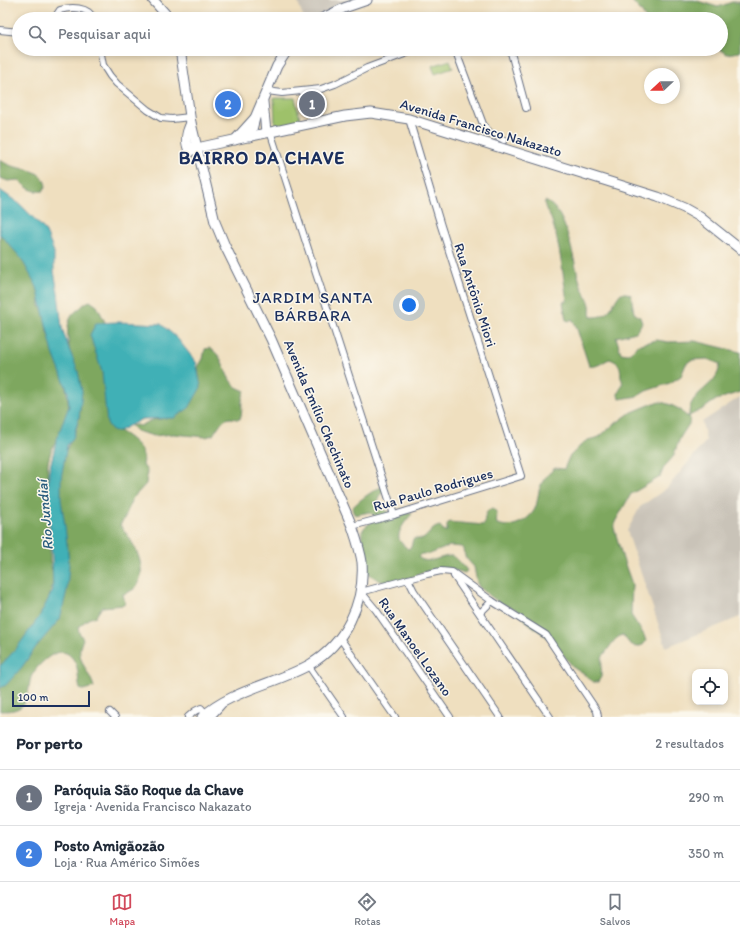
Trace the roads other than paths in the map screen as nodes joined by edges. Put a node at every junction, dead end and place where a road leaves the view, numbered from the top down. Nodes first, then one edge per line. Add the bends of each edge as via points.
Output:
1 (153, 0) edge
2 (367, 0) edge
3 (59, 12) edge
4 (88, 12) edge
5 (164, 12) edge
6 (336, 12) edge
7 (0, 30) edge
8 (12, 31) edge
9 (101, 56) edge
10 (181, 56) edge
11 (283, 56) edge
12 (399, 56) edge
13 (458, 56) edge
14 (512, 56) edge
15 (267, 92) junction
16 (263, 101) junction
17 (526, 108) dead end
18 (255, 118) junction
19 (409, 119) junction
20 (190, 120) junction
21 (268, 132) junction
22 (250, 137) junction
23 (235, 140) junction
24 (504, 140) dead end
25 (192, 148) junction
26 (740, 249) edge
27 (521, 476) joint
28 (394, 515) junction
29 (352, 526) junction
30 (452, 572) junction
31 (408, 579) junction
32 (361, 592) junction
33 (492, 601) junction
34 (480, 613) junction
35 (340, 638) junction
36 (308, 665) junction
37 (206, 716) edge
38 (188, 717) edge
39 (344, 717) edge
40 (395, 717) edge
41 (450, 717) edge
42 (500, 717) edge
43 (550, 717) edge
44 (598, 717) edge

1 - 5 main road
2 - 6 main road
3 - 4 street via 71,9
7 - 8 street
9 - 20 street via 103,65 110,76 148,110 161,118
10 - 20 main road
11 - 15 main road
12 - 15 street via 321,89 287,93
13 - 24 street via 483,124 489,132
14 - 17 street
15 - 16 main road
16 - 18 main road
16 - 21 main road
18 - 22 main road
18 - 23 main road
19 - 21 main road, Avenida Francisco Nakazato via 371,113
19 - 26 main road, Avenida Francisco Nakazato via 658,197 700,216
19 - 27 street, Rua Antônio Miori
20 - 25 main road, Avenida Emílio Chechinato via 186,134
21 - 22 main road, Avenida Francisco Nakazato
21 - 28 street
22 - 23 main road, Avenida Francisco Nakazato
23 - 25 main road, Avenida Francisco Nakazato
25 - 29 main road, Avenida Emílio Chechinato via 200,162 215,222 225,246 271,338
27 - 28 street, Rua Paulo Rodrigues
28 - 29 street, Rua Paulo Rodrigues
29 - 32 main road, Avenida Emílio Chechinato via 362,562
30 - 31 street via 441,571
30 - 33 street
30 - 34 street
31 - 32 street
31 - 42 street
32 - 35 main road, Avenida Emílio Chechinato via 354,614
32 - 41 street, Rua Manoel Lozano
33 - 34 street
33 - 44 street via 546,635 597,711
34 - 43 street
35 - 36 main road, Avenida Emílio Chechinato via 324,655
35 - 40 street
36 - 37 main road, Avenida Emílio Chechinato via 225,701 211,709
36 - 39 street
37 - 38 street via 201,708

